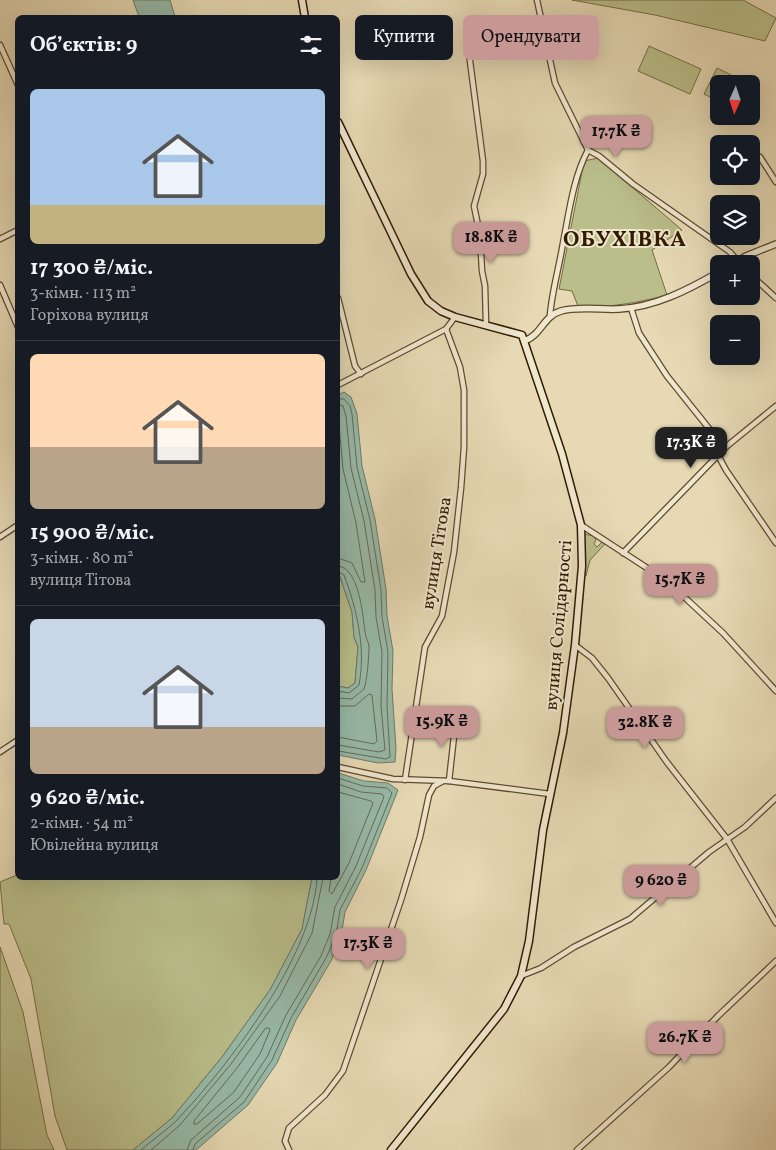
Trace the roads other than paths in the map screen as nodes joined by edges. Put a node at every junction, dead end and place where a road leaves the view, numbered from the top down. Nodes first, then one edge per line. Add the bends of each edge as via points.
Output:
1 (302, 0) edge
2 (537, 0) edge
3 (304, 15) edge
4 (540, 15) edge
5 (0, 45) edge
6 (470, 60) edge
7 (550, 60) edge
8 (15, 78) edge
9 (340, 126) edge
10 (588, 150) junction
11 (760, 157) dead end
12 (776, 182) edge
13 (15, 232) edge
14 (0, 239) edge
15 (776, 244) edge
16 (732, 255) edge
17 (753, 255) edge
18 (710, 277) edge
19 (760, 283) edge
20 (0, 285) edge
21 (776, 298) edge
22 (340, 306) edge
23 (631, 308) junction
24 (550, 315) junction
25 (455, 317) junction
26 (15, 320) edge
27 (486, 324) junction
28 (446, 329) junction
29 (524, 341) junction
30 (360, 374) junction
31 (340, 384) edge
32 (776, 406) edge
33 (720, 452) junction
34 (581, 526) junction
35 (15, 527) edge
36 (0, 536) edge
37 (776, 543) edge
38 (623, 553) junction
39 (575, 646) junction
40 (776, 691) edge
41 (456, 718) dead end
42 (15, 742) edge
43 (0, 752) edge
44 (340, 767) edge
45 (405, 780) junction
46 (443, 781) junction
47 (450, 781) junction
48 (550, 794) junction
49 (776, 798) edge
50 (726, 840) junction
51 (776, 923) edge
52 (776, 961) edge
53 (521, 976) junction
54 (289, 1150) edge
55 (390, 1150) edge
56 (577, 1150) edge

1 - 3 main road
2 - 4 street
5 - 8 street
6 - 27 street via 483,161 483,174 474,206 486,286
7 - 10 street via 555,83
9 - 25 main road via 420,290 434,307
10 - 16 street
10 - 24 street via 581,163 575,189
11 - 12 street
13 - 14 street
15 - 17 street
18 - 23 street via 673,296
19 - 21 street
20 - 26 street
22 - 30 street via 355,366
23 - 24 street via 562,310
23 - 33 street via 639,333 667,376 719,441
24 - 29 street via 538,333
25 - 27 main road
25 - 28 street
27 - 29 main road via 522,335
28 - 30 street
28 - 45 street, вулиця Тітова via 460,367 464,390 460,497 442,616 425,647 422,662
29 - 34 main road, вулиця Солідарності via 562,454
30 - 31 street
32 - 33 street
33 - 37 street via 726,470
33 - 38 street
34 - 38 street
34 - 39 main road, вулиця Солідарності via 582,566
35 - 36 street
38 - 40 street via 667,581
39 - 48 main road, вулиця Солідарності via 563,733
39 - 50 street via 592,658 608,678
41 - 47 street
42 - 43 street
44 - 45 street
45 - 46 street
46 - 47 street
46 - 54 street via 434,786 429,796 401,900 343,1071 330,1091 289,1128 285,1141
47 - 48 street
48 - 53 main road, вулиця Солідарності via 529,942
49 - 50 street
50 - 51 street
50 - 53 street via 630,919
52 - 56 street via 669,1067
53 - 55 main road, вулиця Солідарності via 504,1009

